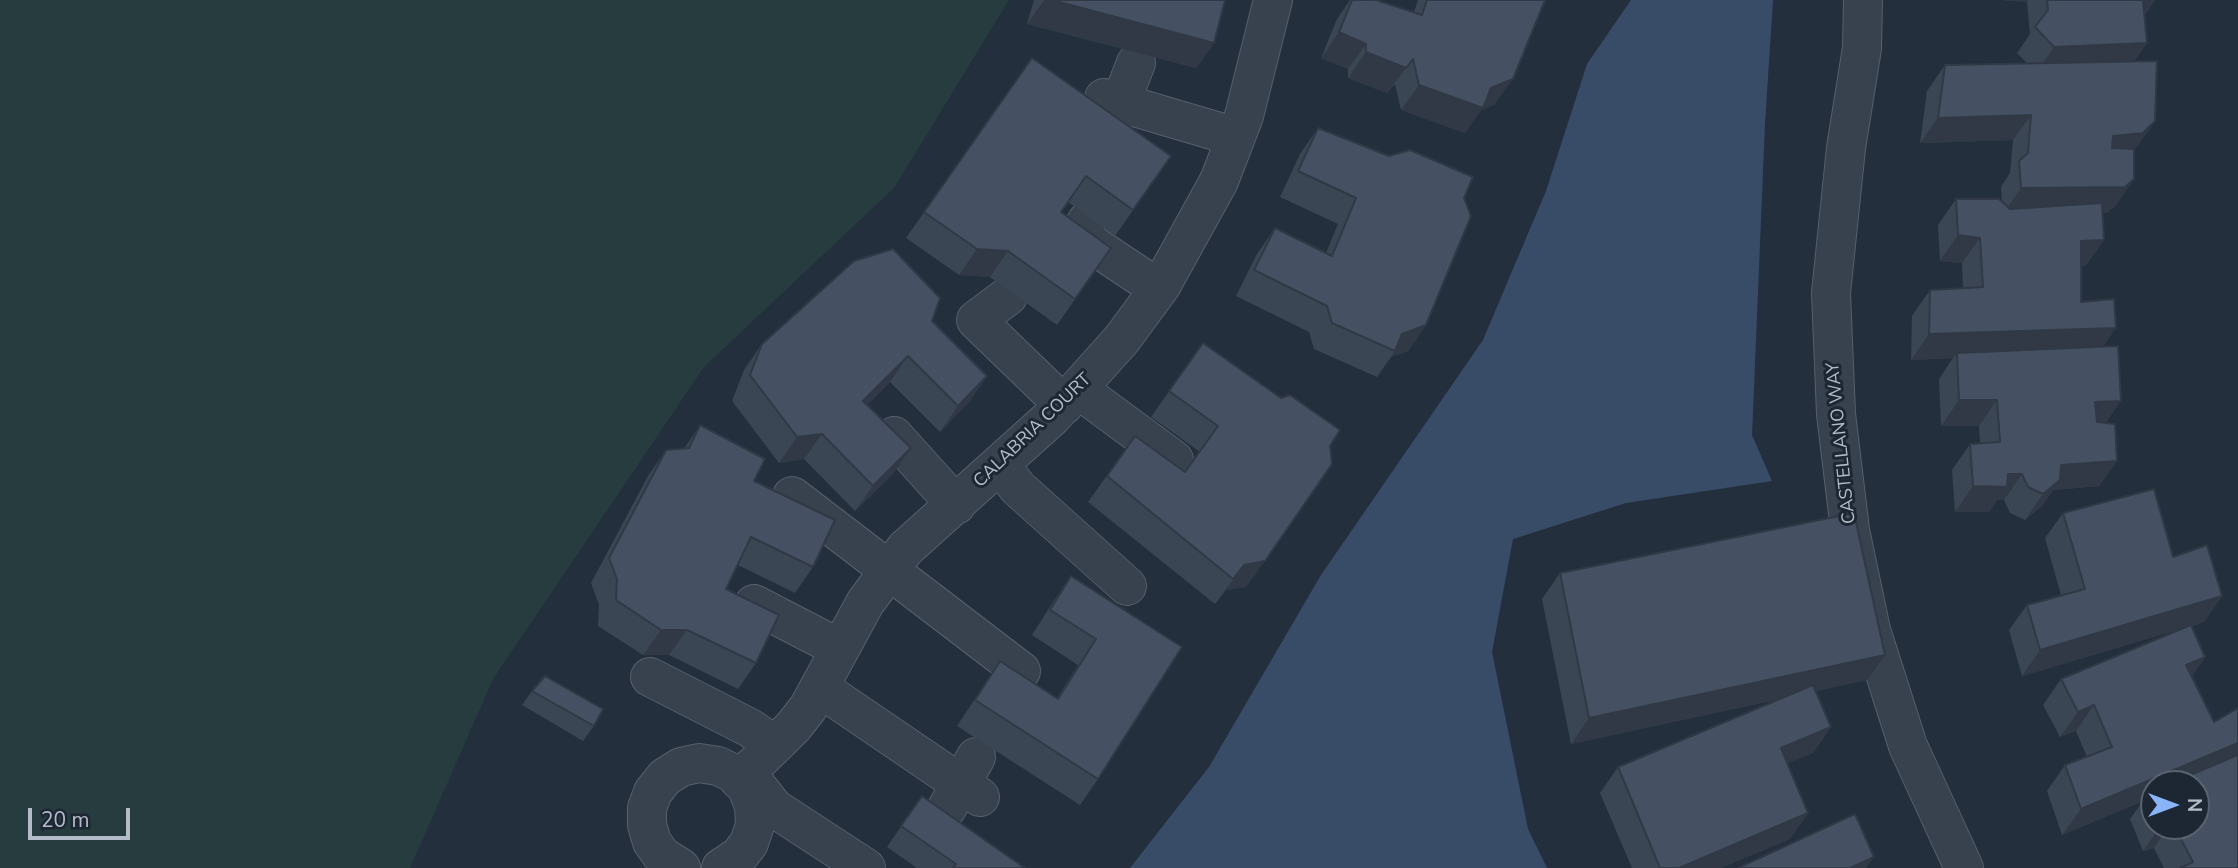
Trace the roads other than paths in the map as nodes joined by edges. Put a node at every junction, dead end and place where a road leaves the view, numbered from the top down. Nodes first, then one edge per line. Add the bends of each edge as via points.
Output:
1 (1273, 0) edge
2 (1863, 0) edge
3 (1136, 63) dead end
4 (1236, 137) junction
5 (1078, 235) edge
6 (1159, 289) junction
7 (1008, 296) dead end
8 (1071, 397) junction
9 (896, 436) edge
10 (1160, 453) edge
11 (1000, 466) junction
12 (792, 496) edge
13 (956, 505) junction
14 (890, 570) junction
15 (1089, 603) edge
16 (753, 605) edge
17 (839, 648) junction
18 (1013, 663) dead end
19 (650, 677) dead end
20 (820, 688) junction
21 (775, 745) junction
22 (743, 776) junction
23 (966, 787) dead end
24 (681, 868) edge
25 (721, 868) edge
26 (866, 868) edge
27 (1964, 868) edge

1 - 4 street, CALABRIA COURT
2 - 27 street, CASTELLANO WAY via 1862,48 1831,293 1836,414 1850,530 1871,630 1908,746
3 - 4 street via 1111,112
4 - 6 street, CALABRIA COURT via 1198,224
5 - 6 street
6 - 8 street, CALABRIA COURT via 1122,340
7 - 8 street via 964,332
8 - 10 street
8 - 11 street, CALABRIA COURT
9 - 13 street
11 - 13 street, CALABRIA COURT
11 - 15 street via 1018,488 1124,568
12 - 14 street
13 - 14 street, CALABRIA COURT via 905,549
14 - 17 street, CALABRIA COURT
14 - 18 street
16 - 17 street
17 - 20 street, CALABRIA COURT
19 - 21 street
20 - 21 street, CALABRIA COURT
20 - 23 street
21 - 22 street, CALABRIA COURT
22 - 24 street via 699,763 665,777 653,792 647,808 652,842 662,856
22 - 25 street via 754,806 755,825 739,856
22 - 26 street via 774,808

